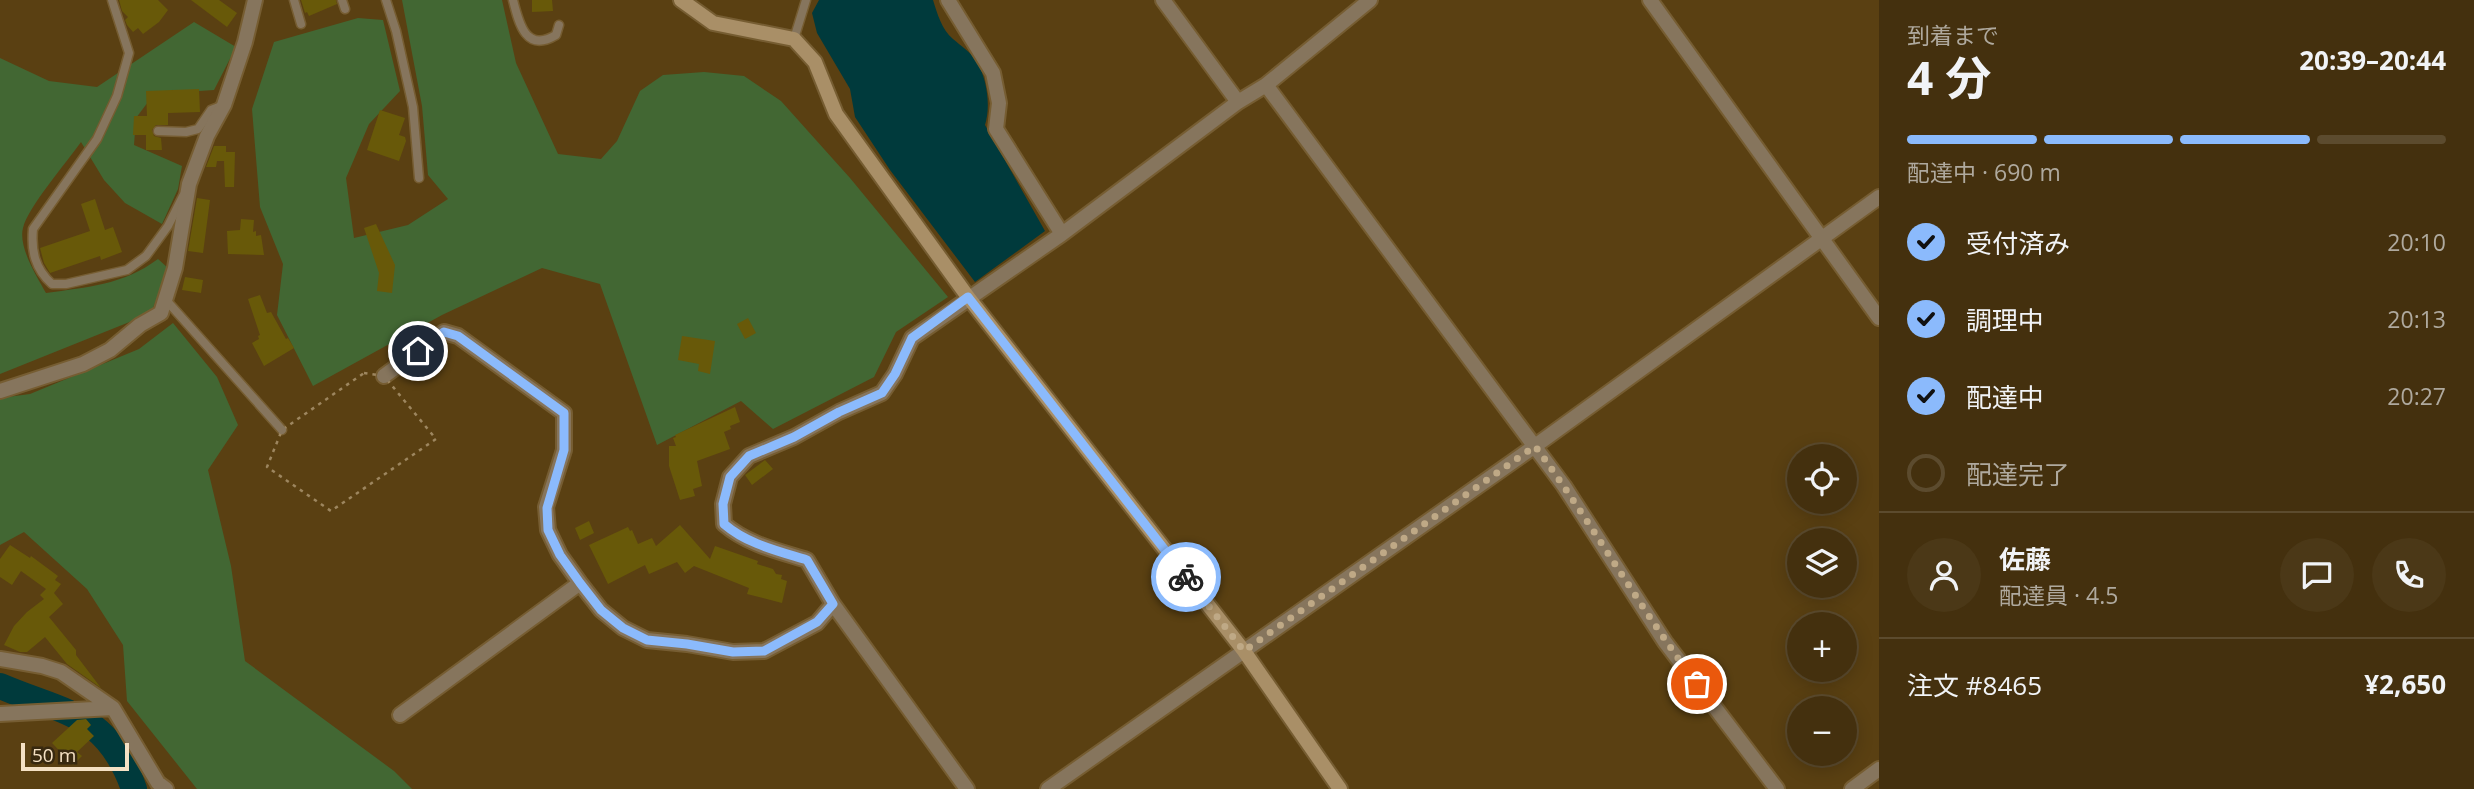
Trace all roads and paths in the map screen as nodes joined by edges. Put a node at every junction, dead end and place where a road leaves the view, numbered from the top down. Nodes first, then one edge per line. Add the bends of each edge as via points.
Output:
1 (112, 0) edge
2 (255, 0) edge
3 (293, 0) edge
4 (386, 0) edge
5 (513, 0) edge
6 (681, 0) edge
7 (806, 0) edge
8 (948, 0) edge
9 (1163, 0) edge
10 (1370, 0) edge
11 (1650, 0) edge
12 (301, 24) dead end
13 (559, 25) dead end
14 (794, 39) junction
15 (1266, 85) junction
16 (1238, 102) junction
17 (223, 105) junction
18 (158, 131) dead end
19 (419, 178) dead end
20 (189, 184) junction
21 (1879, 197) edge
22 (1062, 234) junction
23 (1822, 240) junction
24 (968, 297) junction
25 (166, 300) junction
26 (1879, 318) edge
27 (384, 376) junction
28 (0, 391) edge
29 (282, 430) junction
30 (1535, 446) junction
31 (580, 583) junction
32 (833, 604) junction
33 (1244, 651) junction
34 (0, 659) edge
35 (113, 708) junction
36 (0, 714) edge
37 (400, 715) dead end
38 (1879, 769) edge
39 (166, 789) edge
40 (967, 789) edge
41 (1048, 789) edge
42 (1340, 789) edge
43 (1777, 789) edge
44 (1852, 789) edge

1 - 20 lane via 128,53 117,96 97,139 33,229 32,246 40,274 52,284 66,284 127,270 146,256 168,226
2 - 17 street
3 - 12 lane
4 - 19 lane via 412,107
5 - 13 lane via 519,23 535,41 556,35
6 - 14 street via 713,23
7 - 14 lane
8 - 22 street via 993,73 999,103 996,129
9 - 16 street
10 - 15 street
11 - 23 street
14 - 24 street via 815,62 836,114
15 - 16 street
15 - 30 street
16 - 22 street
17 - 18 lane via 211,110 198,129
17 - 20 street
20 - 25 street
21 - 23 street
22 - 24 street
23 - 26 street
23 - 30 street
24 - 32 street via 912,338 882,393 749,456 730,477 723,504 724,524 736,535 807,560
24 - 33 street
25 - 28 street via 162,313 110,350 83,364
25 - 29 lane
27 - 29 path via 364,373
27 - 29 path via 436,439 331,511 267,467
27 - 31 street via 444,332 458,336 564,413 564,450 547,508 548,530
30 - 33 street
30 - 43 street via 1665,642
31 - 32 street via 601,610 647,640 733,652 764,651 817,622
31 - 37 street
32 - 40 street
33 - 41 street
33 - 42 street
34 - 35 street via 61,673
35 - 36 street
35 - 39 street
38 - 44 street

